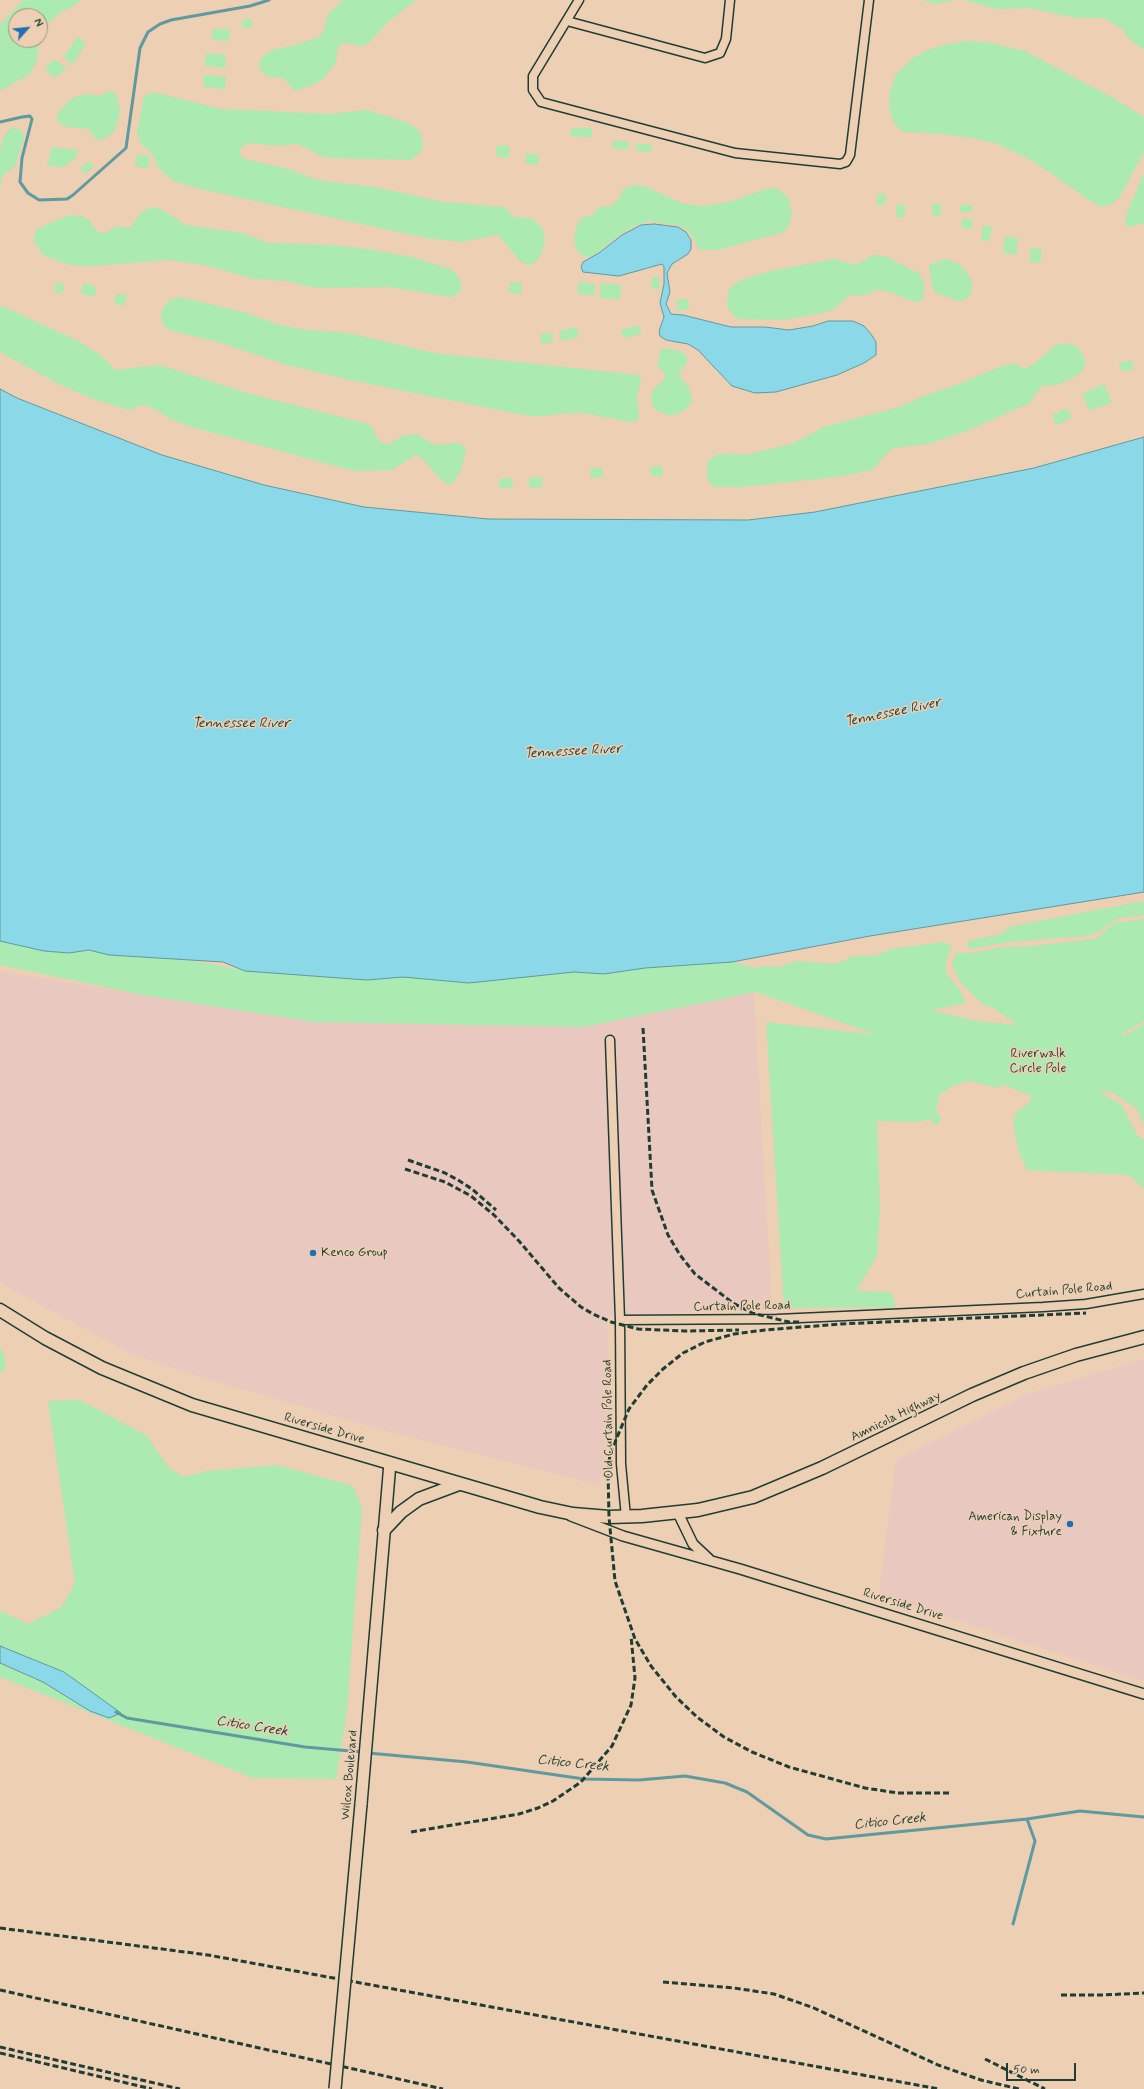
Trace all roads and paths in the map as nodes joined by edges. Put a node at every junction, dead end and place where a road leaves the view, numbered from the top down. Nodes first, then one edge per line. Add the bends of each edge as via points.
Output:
1 (579, 0) edge
2 (730, 0) edge
3 (869, 0) edge
4 (566, 21) junction
5 (610, 1040) dead end
6 (1144, 1294) edge
7 (0, 1310) edge
8 (620, 1320) junction
9 (1144, 1337) edge
10 (390, 1463) junction
11 (459, 1484) junction
12 (555, 1510) junction
13 (678, 1513) junction
14 (658, 1514) joint
15 (626, 1517) junction
16 (384, 1530) junction
17 (712, 1561) junction
18 (1144, 1694) edge
19 (336, 2089) edge

1 - 4 street
2 - 4 street via 726,39 720,53 705,58
3 - 4 street via 850,155 846,162 840,164 735,153 541,102 533,90 533,76
5 - 8 street
6 - 8 street, Curtain Pole Road via 1086,1304 1042,1307 777,1319
7 - 10 main road, Riverside Drive via 74,1353 162,1394 223,1415
8 - 15 street, Old Curtain Pole Road via 621,1464
9 - 13 main road, Amnicola Highway via 1076,1355 1024,1373 770,1490 717,1506
10 - 11 main road, Riverside Drive
10 - 16 main road, Wilcox Boulevard
11 - 12 main road, Riverside Drive
11 - 16 main road via 419,1499 401,1512
12 - 15 main road, Riverside Drive via 591,1516
12 - 17 street via 623,1536
13 - 14 main road, Amnicola Highway
13 - 17 street, Riverside Drive via 693,1544
14 - 15 main road, Riverside Drive
16 - 19 main road, Wilcox Boulevard, bridge
17 - 18 street, Riverside Drive

